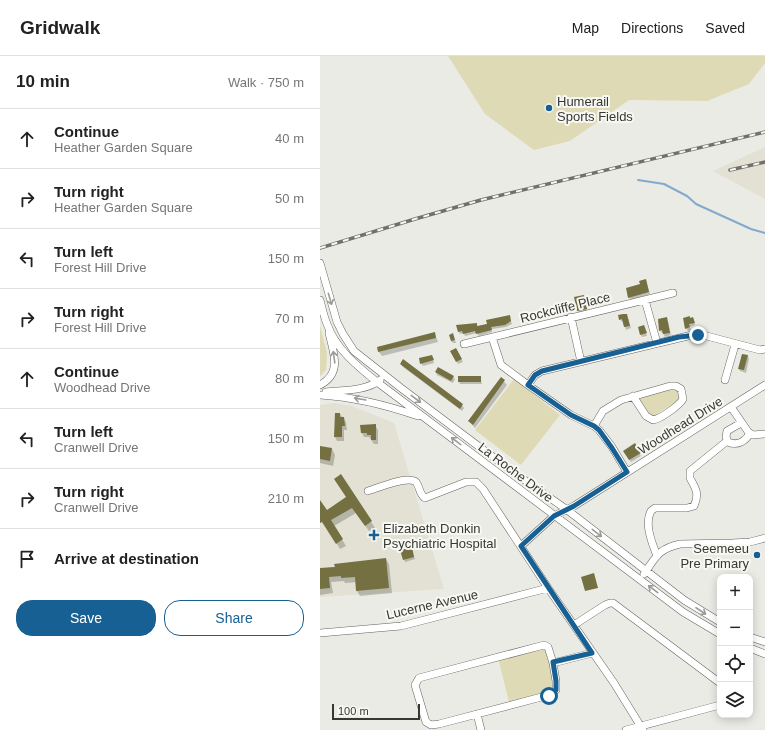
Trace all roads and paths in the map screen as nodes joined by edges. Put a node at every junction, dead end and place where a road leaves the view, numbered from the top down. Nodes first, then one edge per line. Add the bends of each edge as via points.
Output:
1 (320, 263) edge
2 (672, 293) dead end
3 (320, 300) edge
4 (646, 300) junction
5 (571, 317) junction
6 (327, 325) junction
7 (492, 337) junction
8 (657, 343) junction
9 (464, 344) dead end
10 (735, 345) junction
11 (765, 349) edge
12 (581, 362) junction
13 (385, 376) junction
14 (725, 380) dead end
15 (376, 382) junction
16 (320, 385) edge
17 (528, 385) junction
18 (765, 385) edge
19 (320, 394) edge
20 (633, 396) junction
21 (731, 407) junction
22 (424, 418) junction
23 (741, 423) junction
24 (594, 426) junction
25 (750, 433) junction
26 (765, 434) edge
27 (727, 441) junction
28 (627, 472) junction
29 (368, 491) dead end
30 (566, 509) junction
31 (554, 516) junction
32 (765, 538) edge
33 (521, 546) junction
34 (657, 556) junction
35 (646, 572) junction
36 (640, 580) junction
37 (548, 588) junction
38 (717, 620) edge
39 (574, 626) junction
40 (717, 632) edge
41 (320, 633) edge
42 (753, 638) edge
43 (765, 642) edge
44 (753, 649) edge
45 (592, 653) junction
46 (765, 654) edge
47 (553, 662) junction
48 (719, 682) edge
49 (717, 706) edge
50 (477, 714) junction
51 (642, 728) edge
52 (481, 730) edge
53 (626, 730) edge

1 -> 13 street, La Roche Drive via 334,314 343,334 354,350
2 - 4 street, Rockcliffe Place
3 - 6 street
4 - 5 street, Rockcliffe Place
4 - 8 street
5 - 7 street, Rockcliffe Place
5 - 12 street
6 - 15 street, La Roche Drive via 343,351
16 -> 6 street via 331,376 335,366
7 - 9 street, Rockcliffe Place
7 - 17 street via 501,365
8 - 10 street via 698,335
8 - 12 street
10 - 11 street
10 - 14 street
12 - 17 street via 539,373
13 - 15 street
13 -> 30 street, La Roche Drive
15 - 19 street via 356,389
15 - 22 street, La Roche Drive
17 - 24 street via 571,415
18 - 21 street, Woodhead Drive
22 -> 19 street via 370,401
20 - 20 street via 646,416 653,420 670,411 683,399 681,389 673,385
20 - 24 street via 603,411
21 - 23 street
21 - 28 street, Woodhead Drive
31 -> 22 street, La Roche Drive
23 - 25 street
23 - 27 street via 727,431
24 - 28 street via 603,434
25 - 26 street
25 - 27 street via 745,441 740,443
27 - 34 street via 690,471 690,478 696,489 694,506 655,508 651,511 649,527
28 - 30 street, Woodhead Drive
29 - 33 street via 411,480 425,498 466,482 476,482 483,488
30 - 31 street, Woodhead Drive
30 -> 35 street, La Roche Drive
31 - 33 street, Woodhead Drive
31 - 36 street, La Roche Drive
32 - 34 street via 750,542 680,544 666,548
33 - 37 street
34 - 35 street
35 - 36 street
35 -> 38 street, La Roche Drive
40 -> 36 street, La Roche Drive via 683,612
37 - 39 street
37 - 41 street, Lucerne Avenue via 401,626
39 - 45 street
39 - 48 street via 611,603
42 - 43 street
44 - 46 street
45 - 47 street
45 - 51 street
47 - 50 street via 556,686 553,694
47 - 50 street via 548,647 544,645 417,680 415,685 428,724 439,724
49 - 51 street
50 - 52 street
51 - 53 street

